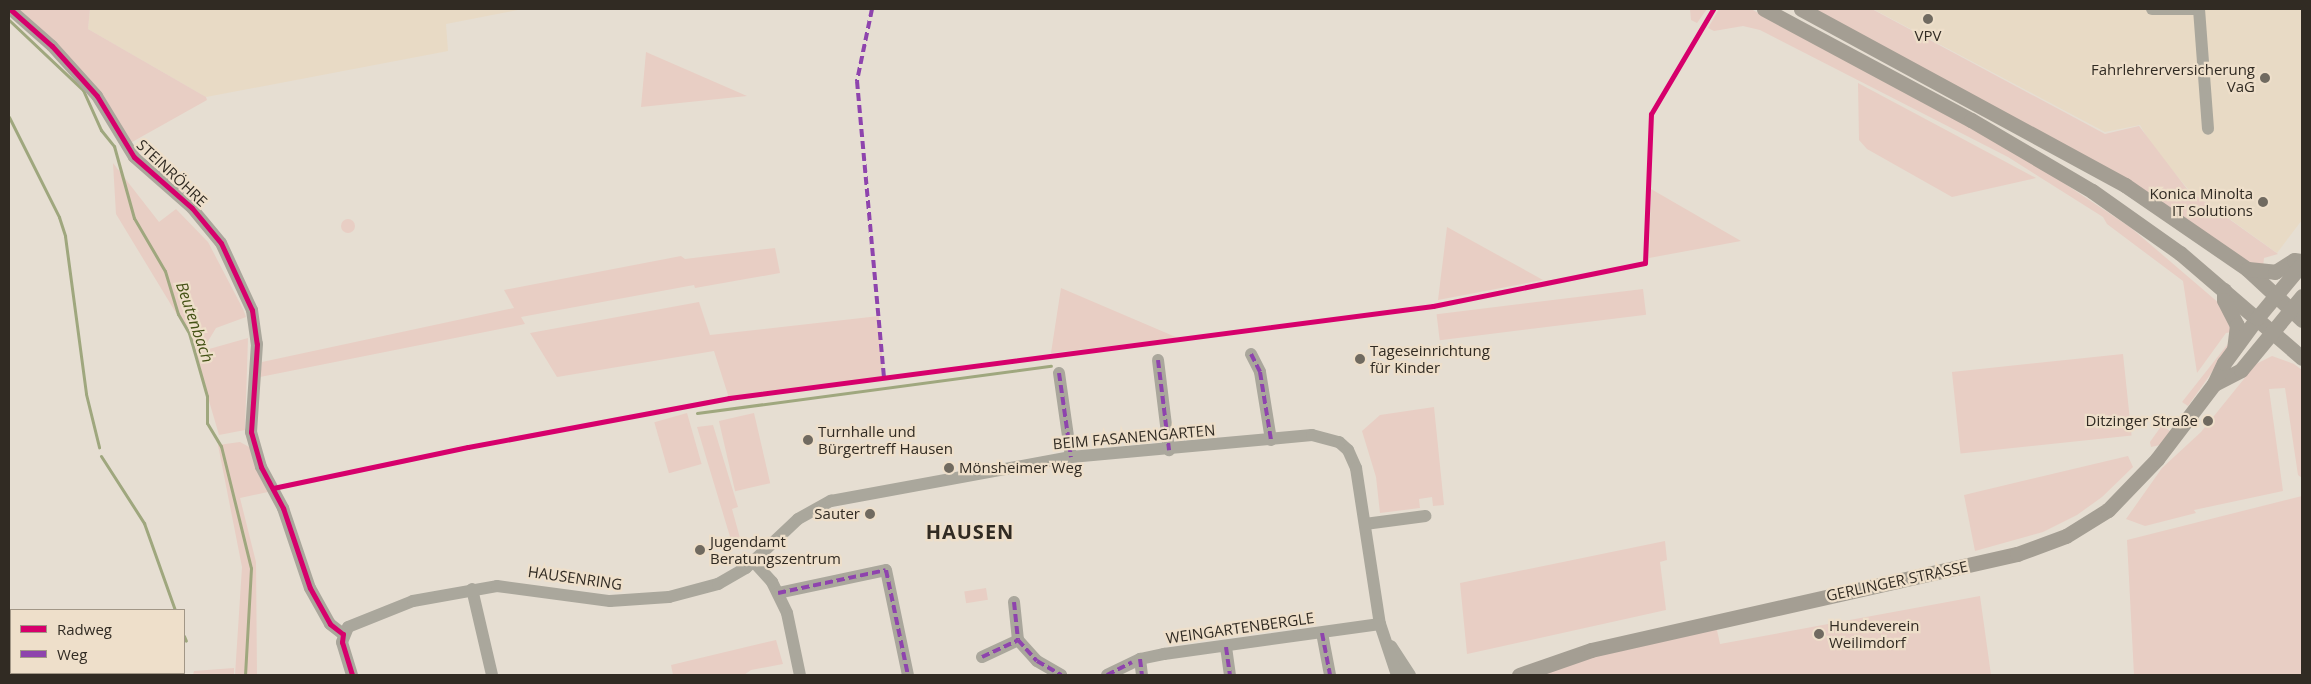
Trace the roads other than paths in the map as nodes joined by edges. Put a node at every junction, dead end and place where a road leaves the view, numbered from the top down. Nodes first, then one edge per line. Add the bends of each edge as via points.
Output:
1 (10, 9) edge
2 (1764, 9) edge
3 (1801, 9) edge
4 (2152, 9) edge
5 (2199, 9) edge
6 (2208, 129) dead end
7 (2302, 262) edge
8 (2247, 269) junction
9 (2224, 289) junction
10 (2276, 295) junction
11 (2302, 296) edge
12 (2291, 309) junction
13 (2257, 318) junction
14 (2302, 320) edge
15 (2274, 332) junction
16 (2234, 350) junction
17 (1251, 354) dead end
18 (2302, 358) edge
19 (1158, 360) dead end
20 (1059, 374) dead end
21 (2214, 384) junction
22 (1271, 440) junction
23 (1169, 450) junction
24 (1071, 457) junction
25 (1425, 516) dead end
26 (1364, 524) junction
27 (754, 562) junction
28 (472, 589) junction
29 (778, 593) junction
30 (1014, 602) dead end
31 (1382, 630) junction
32 (1322, 633) junction
33 (343, 634) junction
34 (1018, 640) junction
35 (1226, 647) junction
36 (982, 657) dead end
37 (1140, 659) junction
38 (352, 675) edge
39 (492, 675) edge
40 (800, 675) edge
41 (908, 675) edge
42 (1061, 675) edge
43 (1107, 675) edge
44 (1142, 675) edge
45 (1230, 675) edge
46 (1330, 675) edge
47 (1397, 675) edge
48 (1410, 675) edge
49 (1519, 675) edge

1 - 33 street, STEINRÖHRE via 52,46 98,96 134,157 192,208 221,243 252,310 257,352 251,432 261,467 278,498 310,588 330,624
2 - 9 main road via 1972,120 2070,178 2145,227
3 - 8 main road via 2125,185
4 - 5 street
5 - 6 street
7 - 8 main road via 2294,260 2275,272
7 - 10 main road, GERLINGER STRASSE
8 - 10 main road
9 - 13 main road
9 - 16 main road via 2224,300 2237,324
10 - 12 main road
10 - 13 main road, GERLINGER STRASSE
11 - 12 main road, GERLINGER STRASSE
12 - 14 main road
12 - 15 main road, GERLINGER STRASSE
13 - 15 main road
13 - 16 main road, GERLINGER STRASSE
15 - 18 main road
15 - 21 main road, GERLINGER STRASSE via 2241,370
16 - 21 main road, GERLINGER STRASSE
17 - 22 street via 1260,372
19 - 23 street
20 - 24 street via 1064,389
21 - 49 main road, GERLINGER STRASSE via 2157,459 2108,510 2041,547 1591,650
22 - 23 street, BEIM FASANENGARTEN
22 - 26 street, BEIM FASANENGARTEN via 1321,436 1332,438 1348,450 1356,468
23 - 24 street, BEIM FASANENGARTEN
24 - 27 street, BEIM FASANENGARTEN via 831,500 798,519
25 - 26 street
26 - 31 street, BEIM FASANENGARTEN
27 - 28 street, HAUSENRING via 718,584 635,602 593,599 515,586
27 - 29 street
28 - 33 street, HAUSENRING via 405,604 357,622
28 - 39 street
29 - 40 street via 788,613
29 - 41 street via 886,570
30 - 34 street
31 - 32 street, WEINGARTENBERGLE
31 - 47 street, BEIM FASANENGARTEN
31 - 48 street, BEIM FASANENGARTEN
32 - 35 street, WEINGARTENBERGLE
32 - 46 street
33 - 38 street
34 - 36 street
34 - 42 street via 1037,661
35 - 37 street, WEINGARTENBERGLE
35 - 45 street
37 - 43 street, WEINGARTENBERGLE
37 - 44 street

